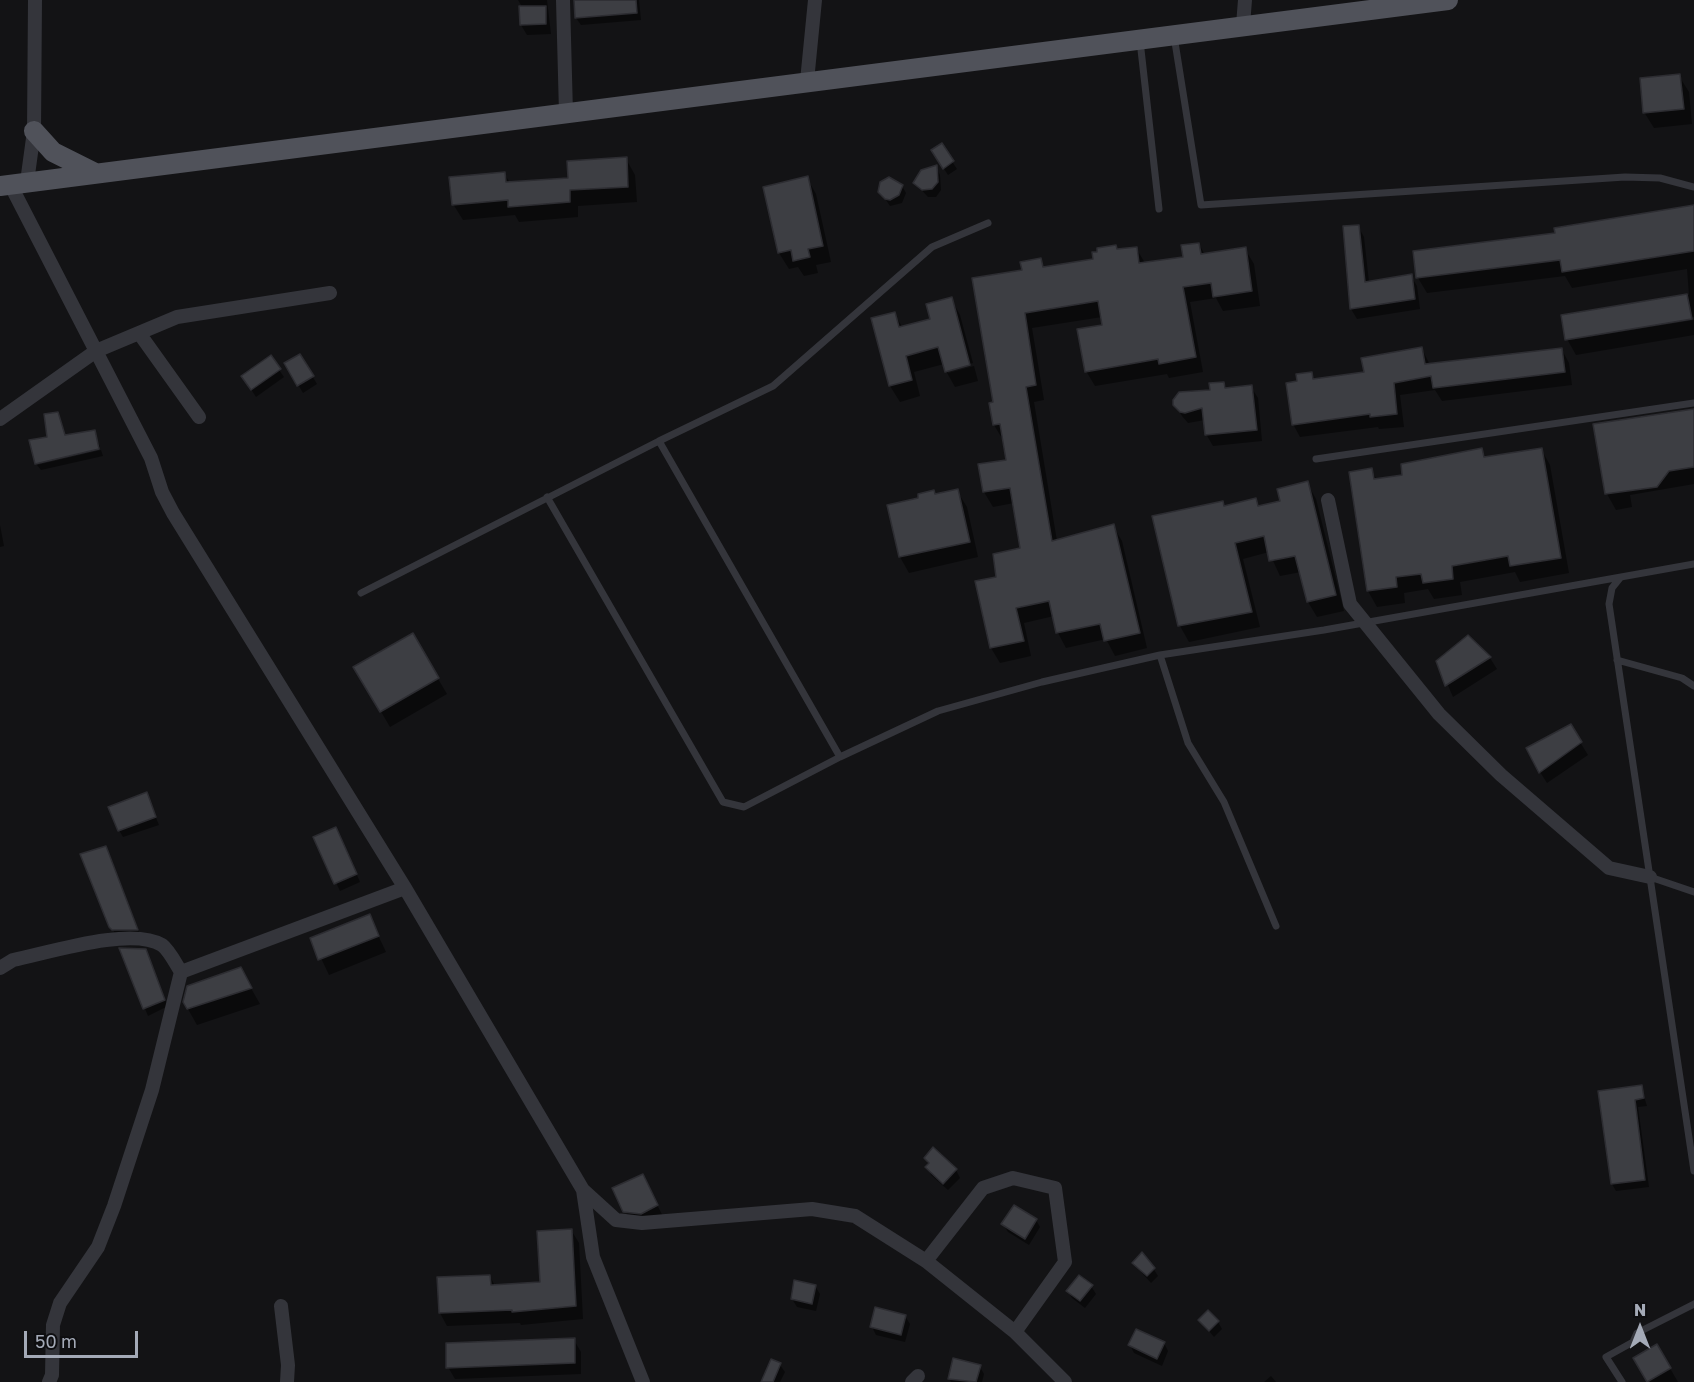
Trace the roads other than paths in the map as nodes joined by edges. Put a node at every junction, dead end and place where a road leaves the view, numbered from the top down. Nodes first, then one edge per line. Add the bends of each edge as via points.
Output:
1 (35, 0) edge
2 (563, 0) edge
3 (815, 0) edge
4 (1245, 0) edge
5 (1448, 0) edge
6 (1243, 26) junction
7 (1174, 34) junction
8 (1140, 39) junction
9 (807, 81) junction
10 (566, 113) junction
11 (34, 131) junction
12 (98, 174) junction
13 (12, 184) edge
14 (1694, 187) edge
15 (1159, 209) dead end
16 (988, 223) dead end
17 (330, 293) dead end
18 (139, 333) junction
19 (96, 351) junction
20 (1694, 403) edge
21 (199, 417) dead end
22 (0, 419) edge
23 (659, 441) junction
24 (1316, 459) dead end
25 (547, 497) junction
26 (1328, 500) dead end
27 (1694, 564) edge
28 (1620, 578) junction
29 (362, 593) dead end
30 (1364, 623) junction
31 (1160, 655) junction
32 (1617, 660) junction
33 (1694, 686) edge
34 (840, 757) junction
35 (1650, 877) junction
36 (405, 888) junction
37 (1694, 892) edge
38 (1276, 927) dead end
39 (0, 968) edge
40 (181, 972) junction
41 (1694, 1171) edge
42 (583, 1190) junction
43 (926, 1262) junction
44 (1694, 1304) edge
45 (281, 1306) dead end
46 (1015, 1332) junction
47 (49, 1382) edge
48 (286, 1382) edge
49 (643, 1382) edge
50 (1065, 1382) edge
51 (1622, 1382) edge

1 - 11 street
2 - 10 street
3 - 9 street
4 - 6 street
5 - 6 main road
6 - 7 main road
7 - 8 main road
7 - 14 lane via 1201,205 1625,177 1660,178
8 - 9 main road
8 - 15 lane
9 - 10 main road
10 - 12 main road
11 - 12 main road via 53,152
11 - 13 street
12 - 13 main road
13 - 19 street
16 - 23 lane via 932,247 773,386
17 - 18 street via 177,317
18 - 19 street
18 - 21 street
19 - 22 street
19 - 36 street via 152,458 173,513
20 - 24 lane
23 - 25 lane
23 - 34 lane
25 - 29 lane
25 - 34 lane via 723,802 744,807
26 - 30 street via 1350,604
27 - 28 lane
28 - 30 lane
28 - 32 lane via 1612,588 1609,604
30 - 31 lane
30 - 35 street via 1439,714 1501,776 1609,868
31 - 34 lane via 938,711
31 - 38 lane via 1188,743 1224,802
32 - 33 lane via 1682,678
32 - 35 lane
35 - 37 lane
35 - 41 lane
36 - 40 street
36 - 42 street
39 - 40 street via 12,960 136,937 163,945
40 - 47 street via 152,1090 114,1206 98,1247 60,1303 53,1325
42 - 43 street via 615,1220 642,1223 812,1209 855,1216
42 - 49 street via 593,1257
43 - 46 street
43 - 46 street via 983,1188 1012,1178 1055,1188 1065,1262
44 - 51 lane via 1637,1333 1633,1342 1605,1357
45 - 48 street via 288,1365
46 - 50 street

